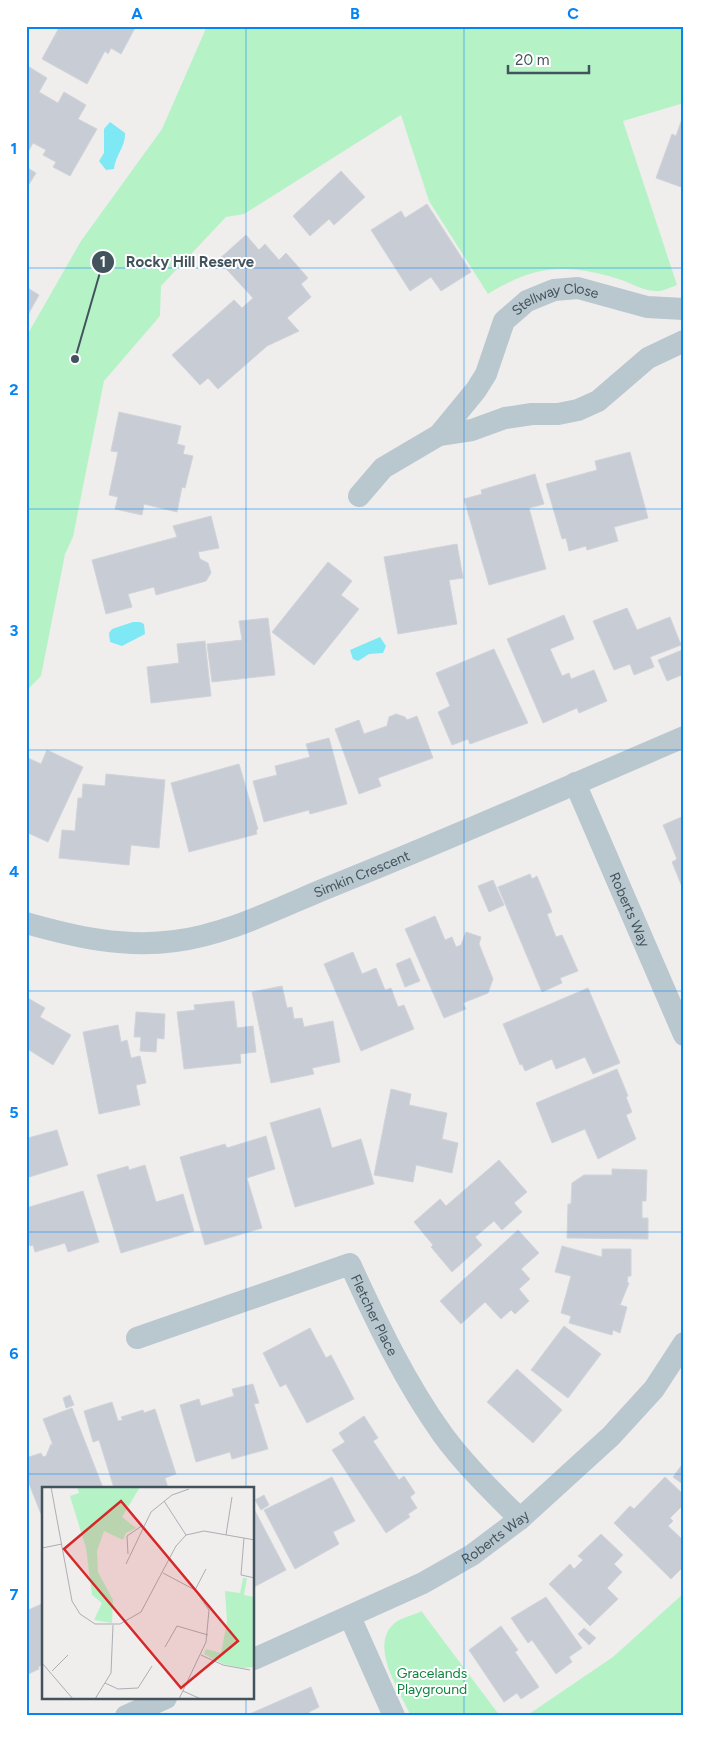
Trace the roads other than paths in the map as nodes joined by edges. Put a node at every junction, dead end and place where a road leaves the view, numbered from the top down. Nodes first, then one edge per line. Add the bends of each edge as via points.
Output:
1 (684, 309) edge
2 (684, 341) edge
3 (439, 435) junction
4 (359, 496) dead end
5 (684, 737) edge
6 (575, 783) junction
7 (26, 923) edge
8 (684, 1035) edge
9 (137, 1338) dead end
10 (684, 1343) edge
11 (520, 1519) junction
12 (350, 1617) junction
13 (255, 1659) edge
14 (162, 1700) edge
15 (126, 1716) edge
16 (394, 1716) edge

1 - 3 street, Stellway Close via 647,307 578,288 554,290 527,301 504,321 486,374
2 - 3 street, Stellway Close via 648,358 598,401 578,410 505,418 472,430
3 - 4 street, Stellway Close via 383,468
5 - 6 street, Simkin Crescent
6 - 7 street, Simkin Crescent via 220,931 176,941 133,944 75,937
6 - 8 street, Roberts Way
9 - 11 street, Fletcher Place via 350,1264 391,1350 443,1435 476,1475
10 - 11 street, Roberts Way via 654,1389 611,1436
11 - 12 street, Roberts Way via 472,1555 423,1583
12 - 13 street, Roberts Way
12 - 16 street
14 - 15 street

